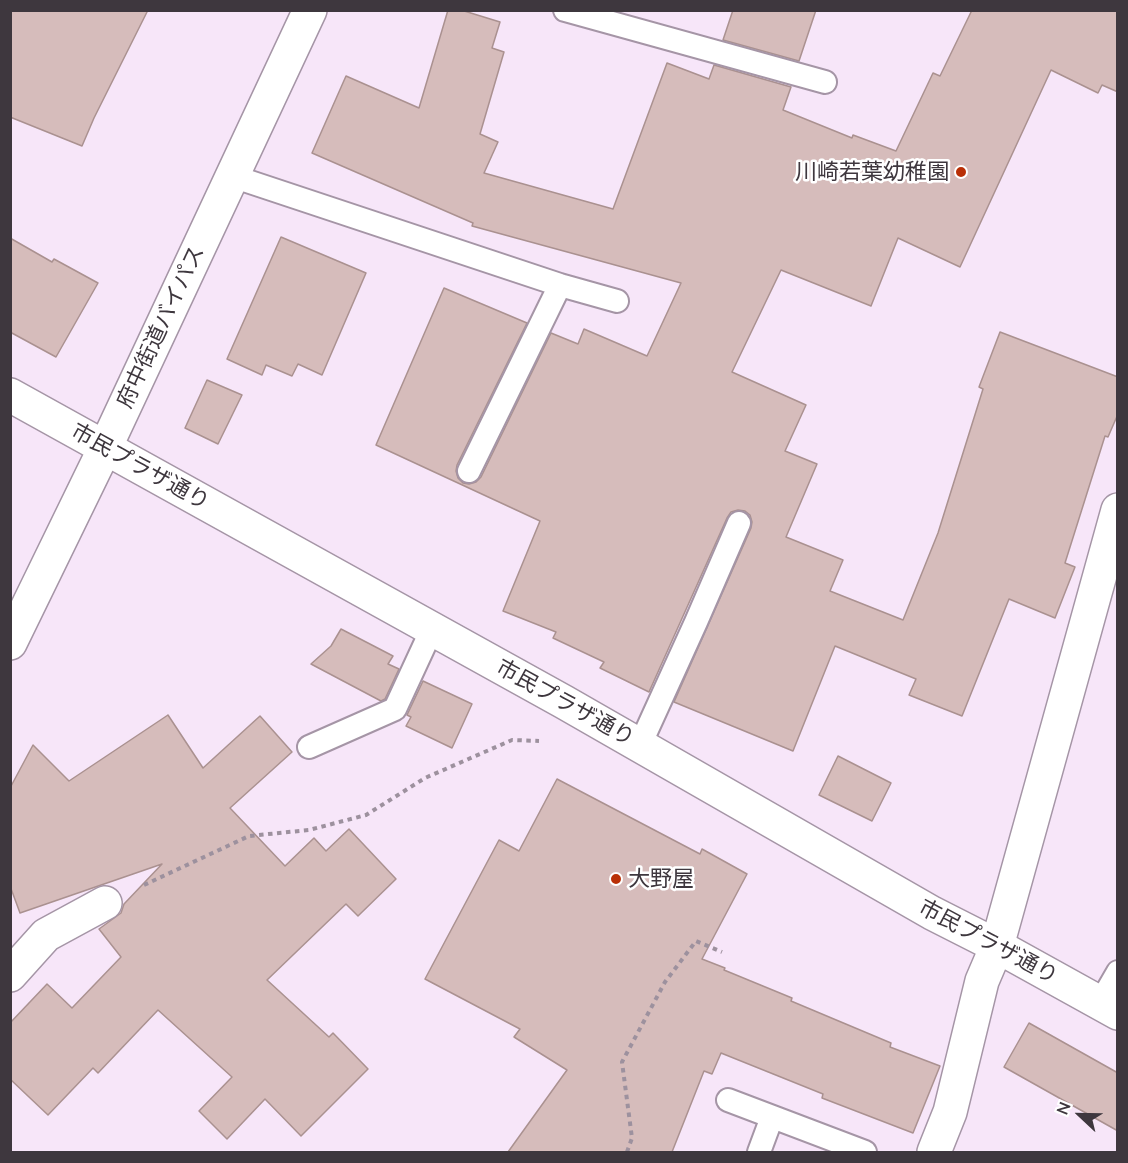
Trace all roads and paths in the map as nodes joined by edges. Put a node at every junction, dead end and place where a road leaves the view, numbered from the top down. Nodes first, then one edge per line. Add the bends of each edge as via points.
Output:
1 (310, 10) edge
2 (565, 10) edge
3 (825, 82) dead end
4 (232, 176) junction
5 (560, 285) junction
6 (617, 301) dead end
7 (10, 395) edge
8 (105, 448) junction
9 (469, 471) dead end
10 (1118, 510) edge
11 (739, 523) dead end
12 (432, 629) junction
13 (10, 643) edge
14 (539, 741) dead end
15 (640, 745) junction
16 (309, 747) dead end
17 (105, 903) joint
18 (997, 946) junction
19 (722, 952) dead end
20 (1118, 972) edge
21 (10, 975) edge
22 (1109, 1008) edge
23 (728, 1100) dead end
24 (772, 1117) junction
25 (627, 1152) edge
26 (759, 1152) edge
27 (865, 1152) edge
28 (934, 1152) edge

1 - 4 street, 府中街道バイパス
2 - 3 lane
4 - 5 lane
4 - 8 street, 府中街道バイパス
5 - 6 lane
5 - 9 lane
7 - 8 street, 市民プラザ通り
8 - 12 street, 市民プラザ通り
8 - 13 street, 府中街道バイパス
10 - 18 street
11 - 15 lane
12 - 15 street, 市民プラザ通り
12 - 16 lane via 395,709
14 - 17 path via 512,740 425,778 366,815 309,830 249,836
15 - 18 street, 市民プラザ通り via 932,913
17 - 21 street via 46,935
18 - 22 street, 市民プラザ通り
18 - 28 street via 982,981 950,1112
19 - 25 path via 696,942 665,982 622,1062 632,1138
20 - 22 lane
23 - 24 lane
24 - 26 lane
24 - 27 lane

